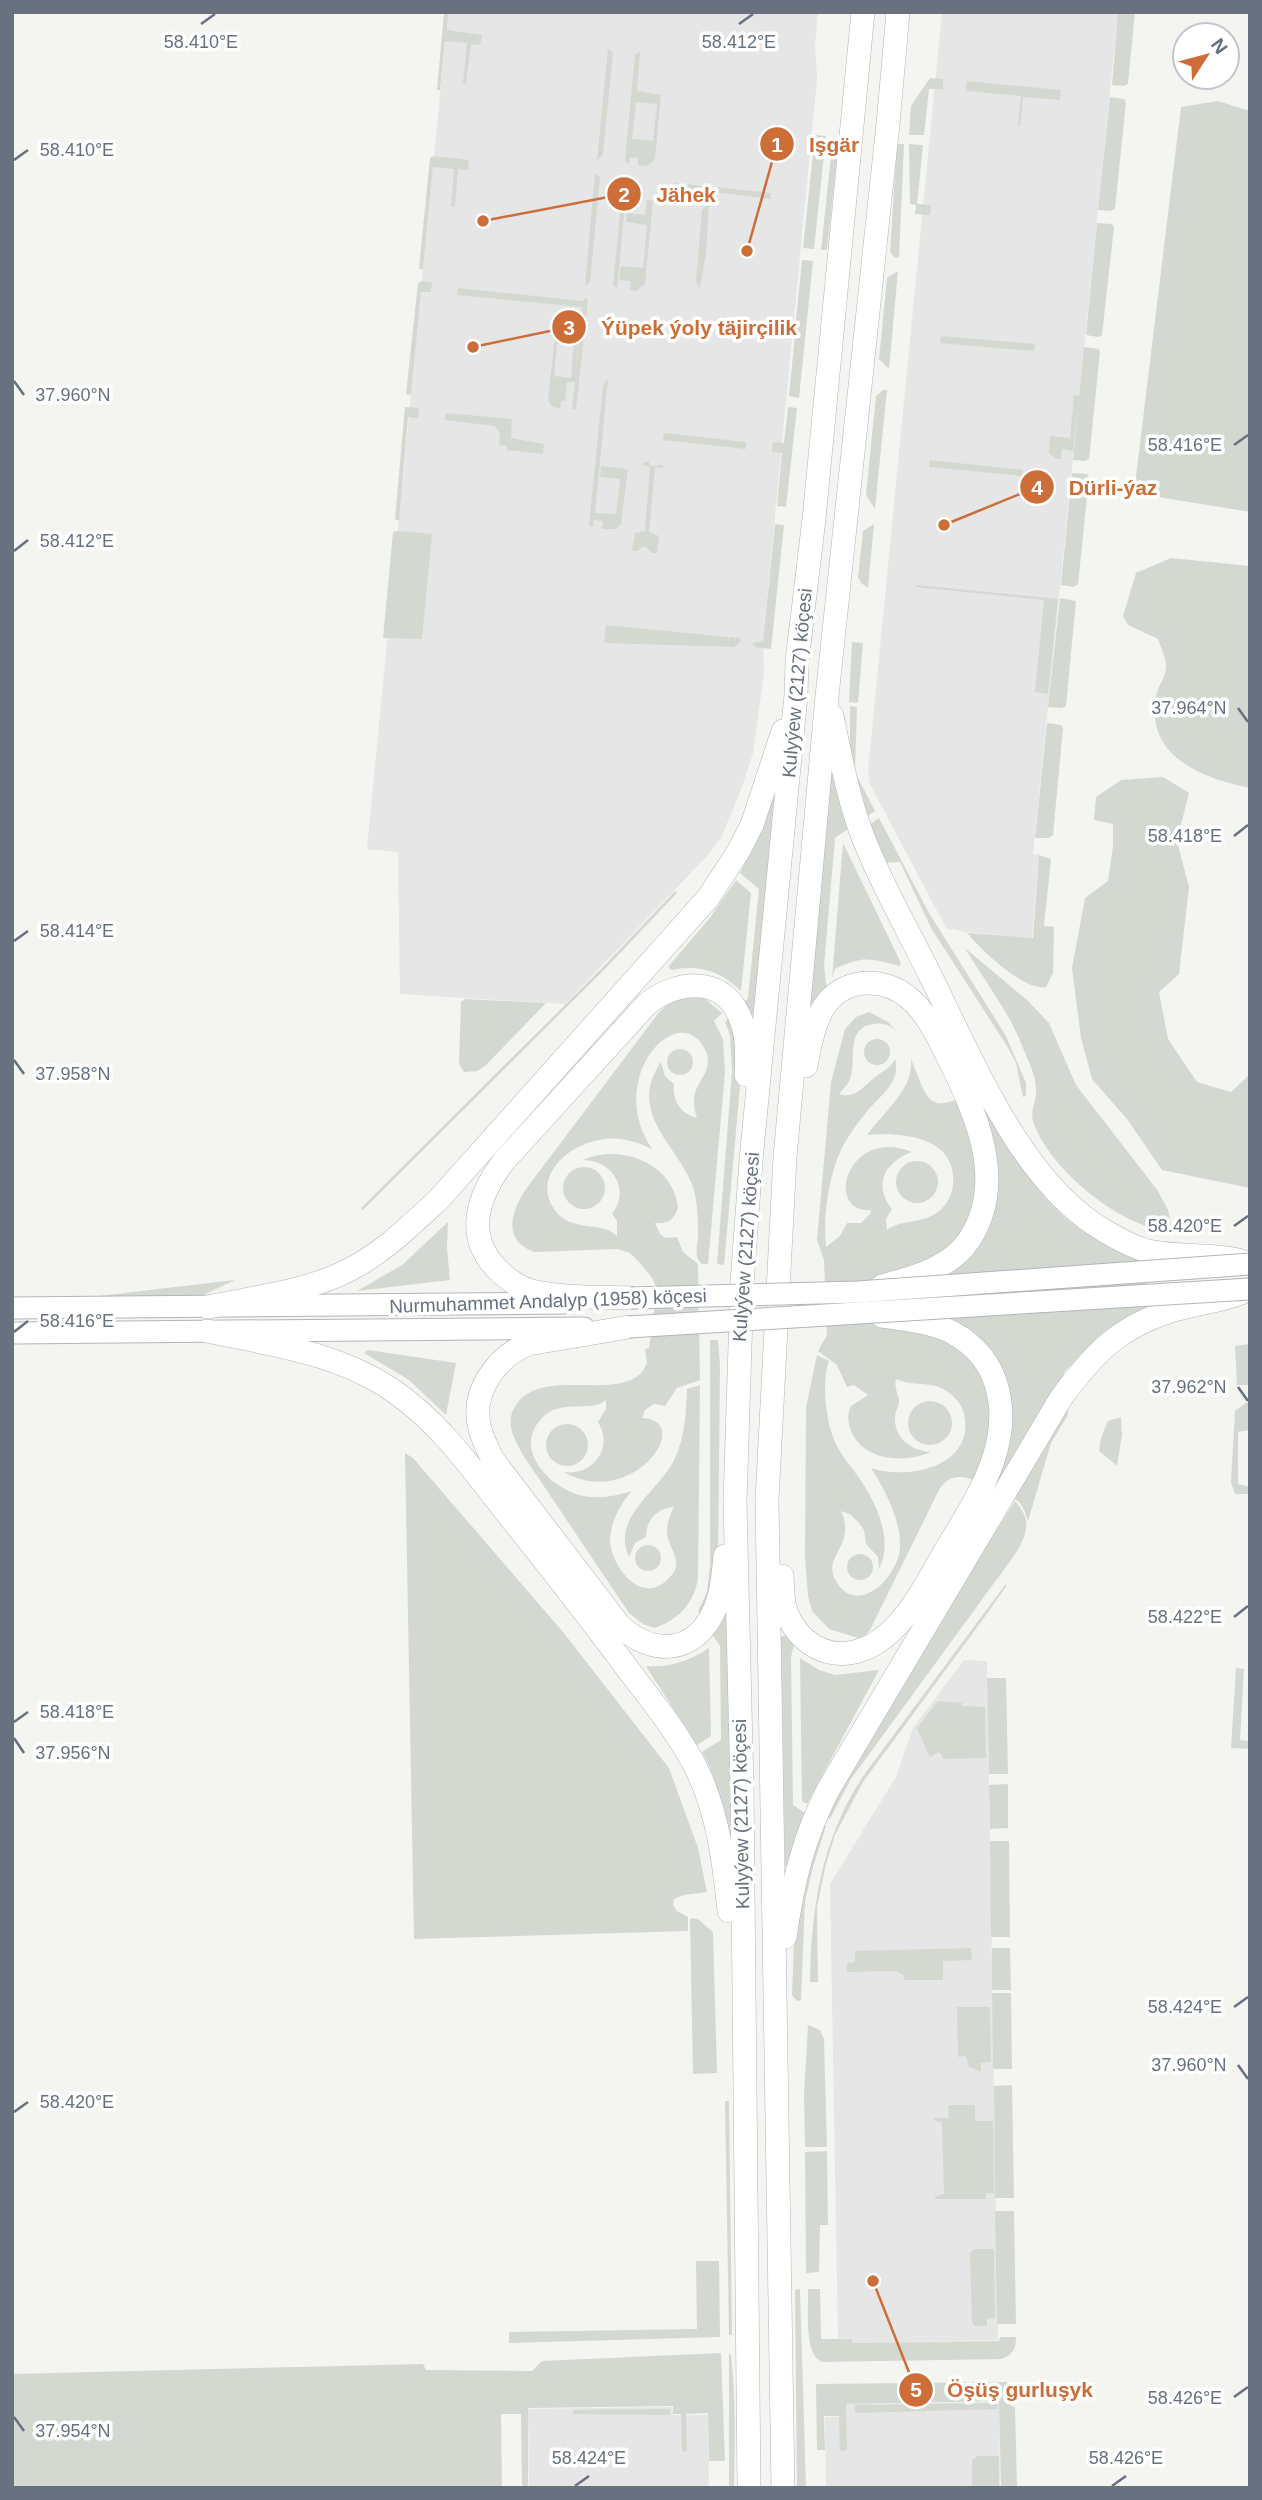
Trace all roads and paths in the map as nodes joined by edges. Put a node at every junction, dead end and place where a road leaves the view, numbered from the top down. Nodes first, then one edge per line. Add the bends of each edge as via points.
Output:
1 (863, 12) edge
2 (898, 12) edge
3 (796, 695) junction
4 (827, 696) junction
5 (969, 1075) junction
6 (785, 1157) junction
7 (751, 1160) junction
8 (1250, 1263) edge
9 (1250, 1289) edge
10 (631, 1298) junction
11 (860, 1302) junction
12 (208, 1307) junction
13 (12, 1308) edge
14 (629, 1327) junction
15 (207, 1331) junction
16 (12, 1333) edge
17 (767, 1500) junction
18 (735, 1502) junction
19 (983, 1509) junction
20 (743, 2004) junction
21 (775, 2017) junction
22 (749, 2488) edge
23 (783, 2488) edge

1 - 3 highway, Kulyýew (2127) köçesi
2 - 4 highway, Kulyýew (2127) köçesi
3 - 7 highway, Kulyýew (2127) köçesi
3 - 12 highway via 752,825 714,890 439,1199 394,1241 349,1270 305,1287
4 - 5 highway via 861,831
4 - 6 highway, Kulyýew (2127) köçesi
5 - 6 highway via 909,997 879,983 847,988 821,1011 811,1041 797,1127
5 - 8 highway via 1065,1200 1103,1230 1150,1251 1226,1256
5 - 11 highway, bridge via 986,1158 987,1194 978,1223 959,1252
6 - 17 highway, Kulyýew (2127) köçesi
7 - 10 highway via 741,1129 747,1049 740,1016 728,999 711,988 690,985 667,990 647,1004 503,1161 478,1211 485,1255 517,1285 536,1292
7 - 18 highway, Kulyýew (2127) köçesi
8 - 11 main road, Nurmuhammet Andalyp (1958) köçesi, bridge
9 - 11 main road, Nurmuhammet Andalyp (1958) köçesi, bridge
9 - 19 highway via 1154,1317 1122,1333 1091,1358
10 - 11 main road, Nurmuhammet Andalyp (1958) köçesi, bridge
10 - 12 main road, Nurmuhammet Andalyp (1958) köçesi via 570,1303
11 - 14 main road, Nurmuhammet Andalyp (1958) köçesi, bridge
11 - 19 highway, bridge via 943,1328 967,1342 989,1366 1002,1405
12 - 13 main road, Nurmuhammet Andalyp (1958) köçesi
14 - 15 main road, Nurmuhammet Andalyp (1958) köçesi
14 - 18 highway via 528,1343 506,1356 488,1377 479,1401 479,1427 494,1460 619,1625 653,1646 688,1641 714,1612 724,1569 726,1526
15 - 16 main road, Nurmuhammet Andalyp (1958) köçesi
15 - 20 highway via 339,1362 393,1390 438,1430 560,1579 674,1730 697,1769 717,1824
17 - 19 highway via 779,1536 784,1605 792,1624 808,1643 833,1654 866,1648 903,1618
17 - 21 highway, Kulyýew (2127) köçesi
18 - 20 highway, Kulyýew (2127) köçesi
19 - 21 highway via 814,1817 793,1883
20 - 22 highway, Kulyýew (2127) köçesi
21 - 23 highway, Kulyýew (2127) köçesi

